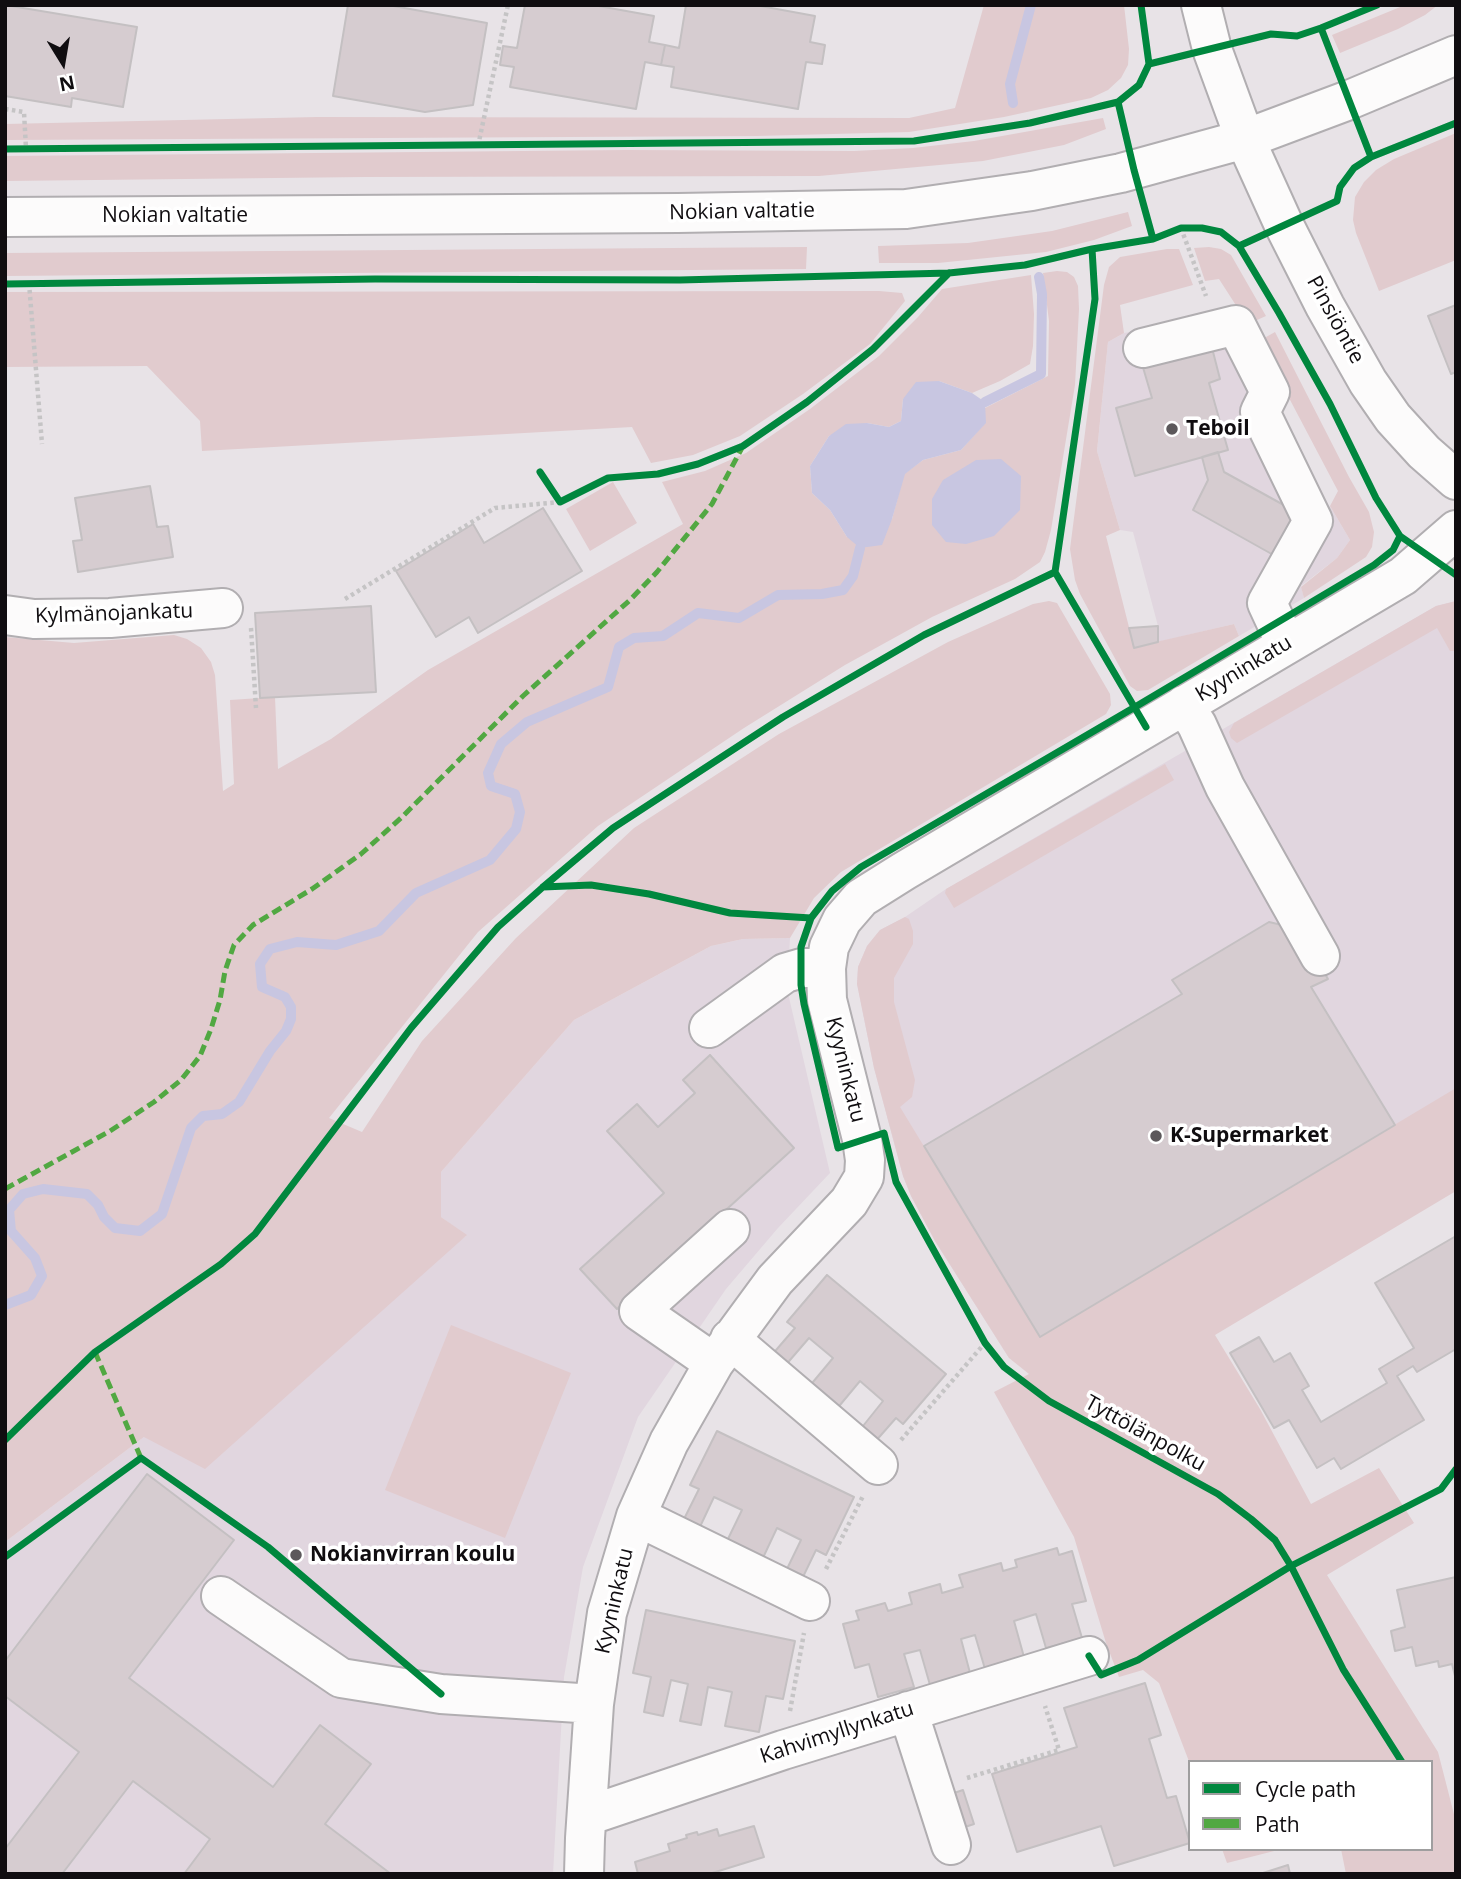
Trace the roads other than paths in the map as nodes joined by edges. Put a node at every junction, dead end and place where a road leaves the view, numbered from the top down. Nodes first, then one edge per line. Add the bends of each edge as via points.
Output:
1 (1201, 5) edge
2 (1456, 55) edge
3 (1245, 139) junction
4 (5, 217) edge
5 (1143, 348) dead end
6 (1456, 480) edge
7 (1456, 530) edge
8 (237, 614) road end
9 (5, 615) edge
10 (1286, 644) junction
11 (1184, 705) junction
12 (1320, 956) dead end
13 (826, 968) junction
14 (709, 1028) dead end
15 (730, 1229) dead end
16 (722, 1351) junction
17 (878, 1465) road end
18 (636, 1516) junction
19 (221, 1595) dead end
20 (810, 1601) road end
21 (1089, 1656) dead end
22 (594, 1703) junction
23 (908, 1711) junction
24 (587, 1816) junction
25 (951, 1845) dead end
26 (584, 1874) edge

1 - 3 street, Pinsiöntie
2 - 3 street, Nokian valtatie
3 - 4 street, Nokian valtatie via 1121,173 906,209
3 - 6 street, Pinsiöntie via 1284,225 1368,382 1393,418
5 - 10 street via 1236,325 1270,392 1260,412 1313,521 1267,603
7 - 10 street, Kyyninkatu via 1403,576
8 - 9 street, Kylmänojankatu via 34,619
10 - 11 street, Kyyninkatu
11 - 12 street
11 - 13 street, Kyyninkatu via 861,898 842,920 829,947
13 - 14 street via 785,973
13 - 16 street, Kyyninkatu via 827,1000 862,1139 864,1177 849,1202 775,1280
15 - 16 street via 639,1311
16 - 17 street
16 - 18 street, Kyyninkatu via 669,1442
18 - 20 street
18 - 22 street, Kyyninkatu via 607,1613
19 - 22 street via 341,1678 441,1694
21 - 23 street, Kahvimyllynkatu
22 - 24 street, Kyyninkatu
23 - 24 street, Kahvimyllynkatu
23 - 25 street
24 - 26 street, Kyyninkatu

